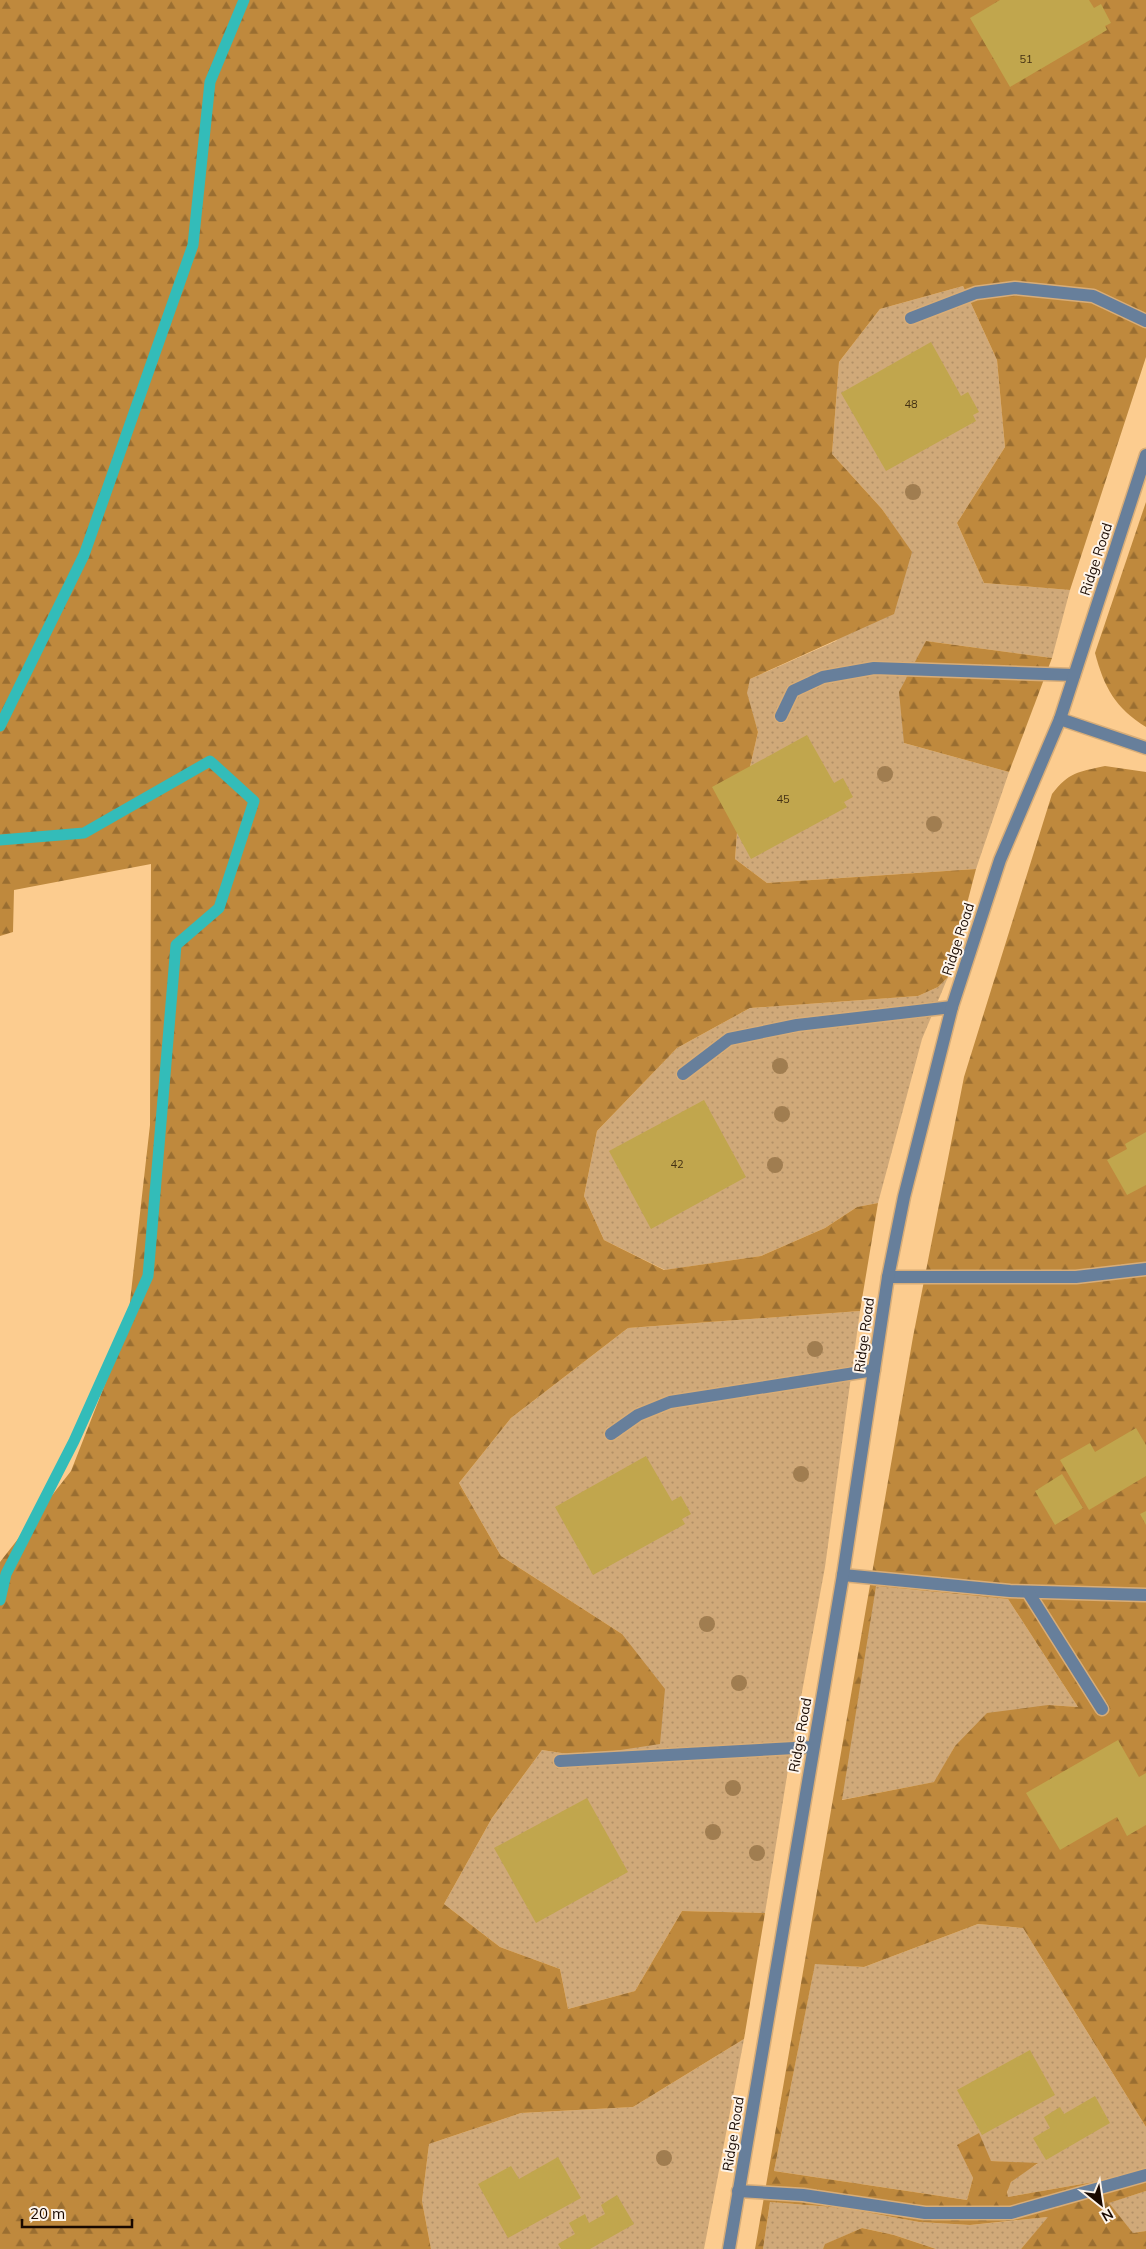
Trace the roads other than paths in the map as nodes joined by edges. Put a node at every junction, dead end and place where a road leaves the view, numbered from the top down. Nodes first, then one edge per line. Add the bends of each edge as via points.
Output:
1 (911, 318) dead end
2 (1146, 321) edge
3 (1146, 455) edge
4 (1074, 675) junction
5 (781, 716) dead end
6 (1060, 719) junction
7 (1146, 748) edge
8 (952, 1007) junction
9 (683, 1074) dead end
10 (1146, 1269) edge
11 (888, 1277) junction
12 (874, 1370) junction
13 (611, 1434) dead end
14 (843, 1575) junction
15 (1028, 1592) junction
16 (1146, 1595) edge
17 (1102, 1709) dead end
18 (813, 1747) junction
19 (560, 1761) dead end
20 (1146, 2175) edge
21 (738, 2191) junction
22 (728, 2249) edge

1 - 2 street via 976,293 1015,288 1093,296
3 - 4 street, Ridge Road
4 - 5 street via 874,668 823,677 793,691
4 - 6 street, Ridge Road
6 - 7 street
6 - 8 street, Ridge Road via 1000,860
8 - 9 street via 797,1025 730,1039
8 - 11 street, Ridge Road via 904,1197
10 - 11 street via 1076,1277
11 - 12 street, Ridge Road
12 - 13 street via 670,1402 638,1415
12 - 14 street, Ridge Road
14 - 15 street
14 - 18 street, Ridge Road
15 - 16 street
15 - 17 street
18 - 19 street
18 - 21 street, Ridge Road
20 - 21 street via 1011,2213 925,2213 803,2195
21 - 22 street, Ridge Road

